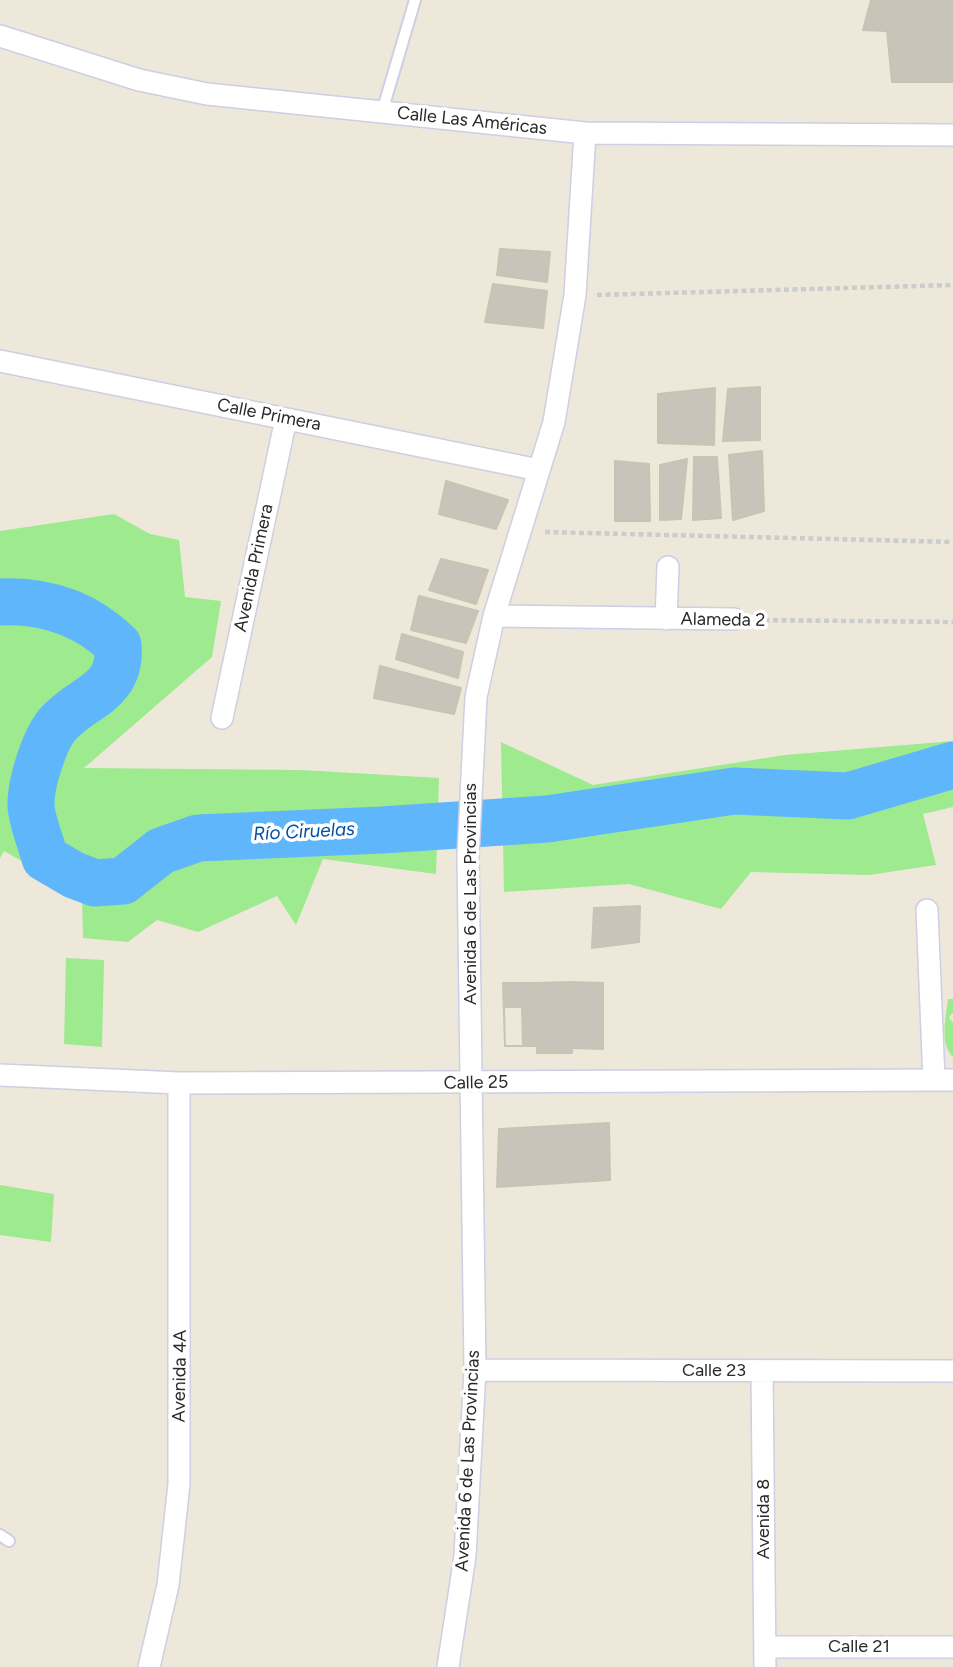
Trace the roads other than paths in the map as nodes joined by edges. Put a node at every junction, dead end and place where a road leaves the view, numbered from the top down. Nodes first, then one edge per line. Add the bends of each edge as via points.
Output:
1 (415, 0) edge
2 (0, 36) edge
3 (382, 112) junction
4 (586, 133) junction
5 (953, 135) edge
6 (0, 361) edge
7 (286, 419) junction
8 (539, 470) junction
9 (668, 567) dead end
10 (494, 616) junction
11 (666, 619) junction
12 (734, 619) road end
13 (222, 718) dead end
14 (927, 910) dead end
15 (0, 1075) edge
16 (943, 1080) edge
17 (179, 1083) junction
18 (472, 1084) junction
19 (475, 1370) junction
20 (953, 1371) edge
21 (762, 1372) junction
22 (953, 1647) edge
23 (765, 1657) edge
24 (149, 1667) edge
25 (448, 1667) edge

1 - 3 lane
2 - 3 street, Calle Las Américas via 139,80 207,94
3 - 4 street, Calle Las Américas
4 - 5 street, Calle Las Américas
4 - 8 street, Avenida 6 de Las Provincias via 575,295 554,422
6 - 7 street, Calle Primera
7 - 8 street, Calle Primera
7 - 13 street, Avenida Primera
8 - 10 street, Avenida 6 de Las Provincias
9 - 11 street
10 - 11 street, Alameda 2
10 - 18 street, Avenida 6 de Las Provincias via 475,697 471,774
11 - 12 street, Alameda 2
14 - 16 street
15 - 17 street, Calle 25
16 - 18 street, Calle 25
17 - 18 street, Calle 25
17 - 24 street, Avenida 4A via 179,1484 168,1585
18 - 19 street, Avenida 6 de Las Provincias
19 - 21 street, Calle 23
19 - 25 street, Avenida 6 de Las Provincias via 465,1556
20 - 21 street, Calle 23
21 - 23 street, Avenida 8
22 - 23 street, Calle 21

